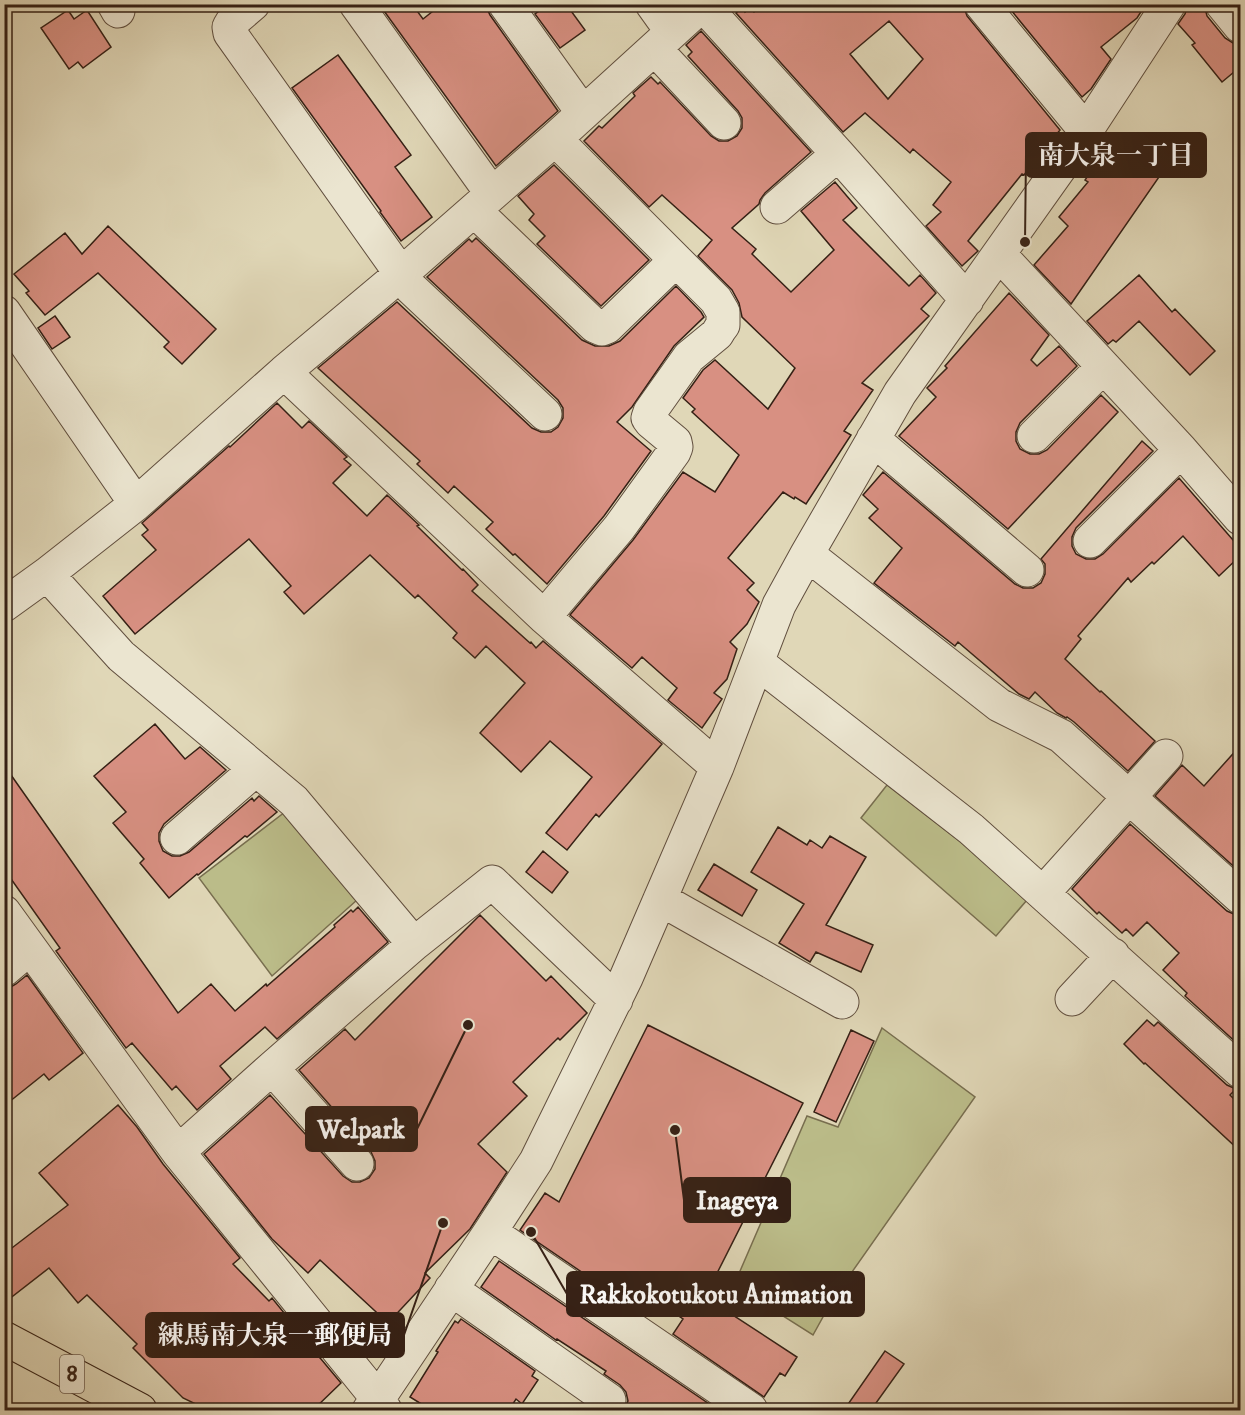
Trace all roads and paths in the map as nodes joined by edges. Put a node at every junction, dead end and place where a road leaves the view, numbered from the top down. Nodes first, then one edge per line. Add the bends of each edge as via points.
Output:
1 (253, 4) edge
2 (356, 4) edge
3 (504, 4) edge
4 (652, 4) edge
5 (981, 4) edge
6 (1168, 4) edge
7 (1222, 4) edge
8 (703, 5) edge
9 (1240, 26) edge
10 (664, 41) junction
11 (583, 113) junction
12 (724, 123) dead end
13 (1086, 131) junction
14 (555, 140) junction
15 (838, 154) junction
16 (483, 202) junction
17 (777, 207) dead end
18 (999, 254) junction
19 (676, 260) junction
20 (401, 274) junction
21 (967, 300) junction
22 (4, 312) edge
23 (1103, 367) junction
24 (284, 372) junction
25 (545, 414) dead end
26 (1034, 436) dead end
27 (873, 439) junction
28 (1181, 450) junction
29 (136, 504) junction
30 (1240, 518) edge
31 (1090, 541) dead end
32 (807, 554) junction
33 (1028, 570) dead end
34 (47, 574) junction
35 (4, 605) edge
36 (544, 617) junction
37 (758, 663) junction
38 (1166, 756) dead end
39 (717, 768) junction
40 (256, 769) junction
41 (1129, 798) junction
42 (177, 838) dead end
43 (1042, 893) junction
44 (1240, 897) edge
45 (660, 898) junction
46 (4, 912) edge
47 (414, 944) junction
48 (30, 948) junction
49 (1113, 955) junction
50 (4, 970) edge
51 (1072, 999) dead end
52 (616, 1000) junction
53 (842, 1002) dead end
54 (272, 1068) junction
55 (1240, 1071) edge
56 (178, 1152) junction
57 (357, 1164) dead end
58 (490, 1232) junction
59 (451, 1289) junction
60 (4, 1338) edge
61 (609, 1400) dead end
62 (377, 1407) edge
63 (140, 1410) edge
64 (751, 1410) edge

1 - 20 street via 232,22 230,33
2 - 16 street
3 - 11 street
4 - 10 street
5 - 13 street
6 - 13 street
7 - 9 street
8 - 10 street
8 - 15 street
10 - 11 street
10 - 12 street
11 - 14 street
13 - 18 street
14 - 16 street
14 - 19 street
15 - 17 street
15 - 21 street
16 - 19 street via 595,327 608,327
16 - 20 street
18 - 21 street
18 - 23 street
19 - 36 street via 716,300 723,312 723,325 689,357 650,412 651,422 675,442 674,452 619,528
20 - 24 street
20 - 25 street via 411,288
21 - 27 street via 900,393
22 - 29 street
23 - 26 street
23 - 28 street
24 - 29 street
24 - 36 street
27 - 32 street
27 - 33 street
28 - 30 street
28 - 31 street
29 - 34 street
32 - 37 street via 779,605
32 - 41 street via 999,705 1061,736
34 - 35 street
34 - 40 street via 121,656
36 - 39 street
37 - 39 street
37 - 43 street via 971,829
38 - 41 street
39 - 45 street
40 - 42 street
40 - 47 street via 294,801
41 - 43 street
41 - 44 street
43 - 49 street
45 - 52 street
45 - 53 street
46 - 48 street
47 - 52 street via 492,882
47 - 54 street
48 - 50 street
48 - 56 street
49 - 51 street
49 - 55 street
52 - 58 street via 536,1161
54 - 56 street
54 - 57 street
56 - 62 street
58 - 59 street
58 - 64 street
59 - 61 street
59 - 62 street
60 - 63 main road, 8

